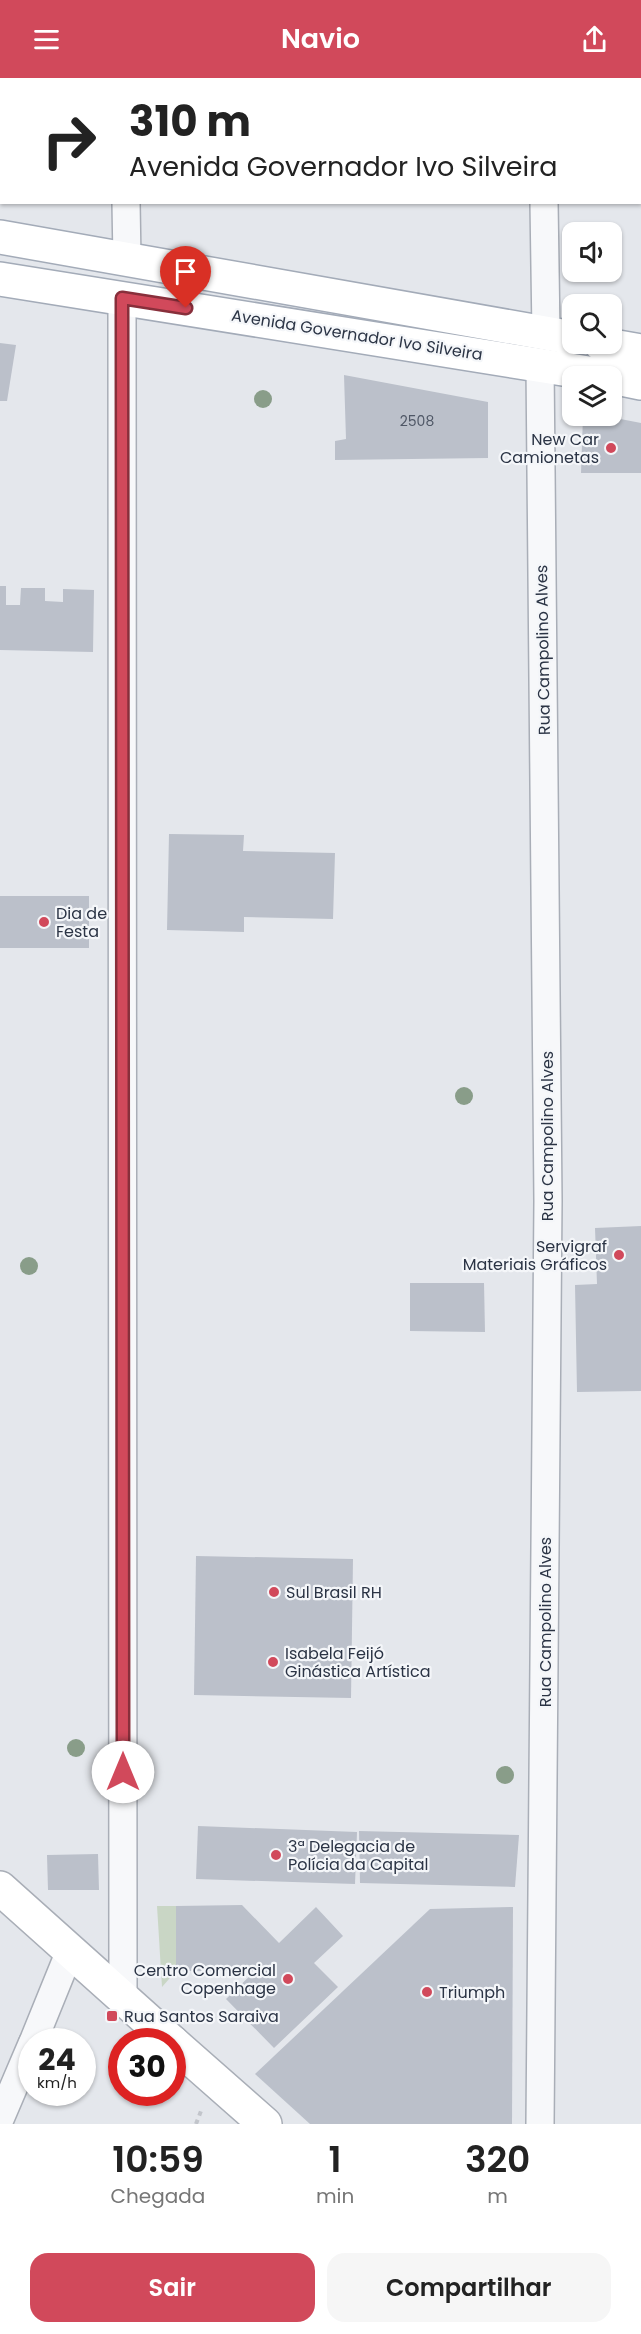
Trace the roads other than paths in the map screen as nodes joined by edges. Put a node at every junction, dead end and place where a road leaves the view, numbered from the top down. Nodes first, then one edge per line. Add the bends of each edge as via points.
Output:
1 (126, 204) edge
2 (544, 204) edge
3 (0, 237) edge
4 (127, 260) junction
5 (0, 279) edge
6 (122, 298) junction
7 (553, 345) edge
8 (622, 348) edge
9 (641, 351) edge
10 (590, 366) edge
11 (622, 379) edge
12 (641, 383) edge
13 (0, 1888) edge
14 (70, 1951) junction
15 (123, 1998) junction
16 (38, 2028) edge
17 (156, 2028) edge
18 (186, 2054) edge
19 (18, 2076) edge
20 (0, 2119) edge
21 (265, 2124) edge
22 (540, 2124) edge

1 - 4 street
2 - 7 street, Rua Campolino Alves
3 - 4 main road, Avenida Governador Ivo Silveira
4 - 7 main road, Avenida Governador Ivo Silveira
5 - 6 main road, Avenida Governador Ivo Silveira
6 - 7 main road, Avenida Governador Ivo Silveira
6 - 15 street
7 - 10 main road, Avenida Governador Ivo Silveira
7 - 22 street, Rua Campolino Alves
8 - 9 main road
11 - 12 main road
13 - 14 main road
14 - 15 main road
14 - 16 street
15 - 17 main road
18 - 21 main road
19 - 20 street

